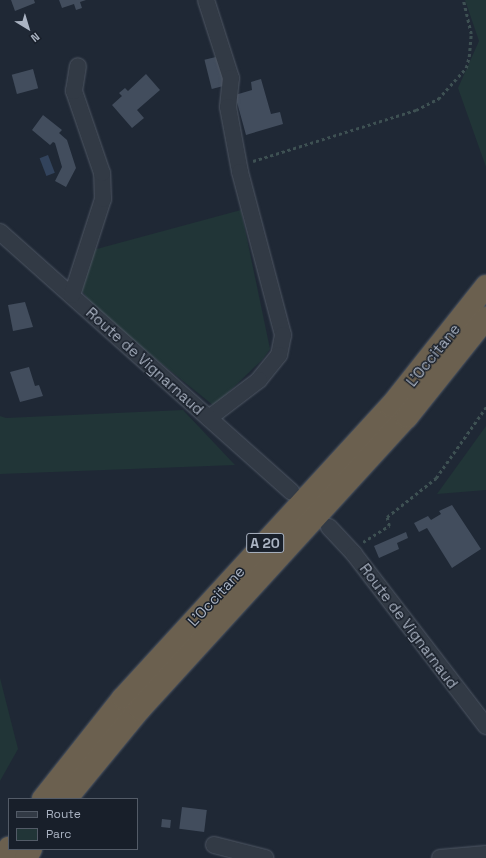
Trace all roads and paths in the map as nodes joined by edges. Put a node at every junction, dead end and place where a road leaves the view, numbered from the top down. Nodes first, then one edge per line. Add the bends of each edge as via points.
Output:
1 (206, 0) edge
2 (462, 0) edge
3 (78, 66) dead end
4 (239, 165) junction
5 (0, 232) edge
6 (486, 286) edge
7 (72, 295) junction
8 (486, 318) edge
9 (486, 407) edge
10 (209, 418) junction
11 (291, 491) dead end
12 (329, 527) dead end
13 (354, 554) junction
14 (486, 726) edge
15 (44, 798) edge
16 (67, 798) edge
17 (214, 845) dead end
18 (486, 854) edge
19 (265, 858) edge
20 (440, 858) edge

1 - 4 street via 231,78 228,107
2 - 4 path via 471,34 469,57 466,68 438,99 416,110
3 - 7 street via 74,91 102,173 103,199
4 - 10 street via 283,335 280,355 259,380
5 - 7 street, Route de Vignarnaud
6 - 15 highway, L'Occitane / A 20 via 391,406 123,698
7 - 10 street, Route de Vignarnaud
8 - 16 highway, L'Occitane / A 20 via 407,417 164,681 102,752
9 - 13 path via 436,478 387,517 388,526 364,540
10 - 11 street, Route de Vignarnaud
12 - 13 street, Route de Vignarnaud
13 - 14 street, Route de Vignarnaud
17 - 19 street
18 - 20 street

